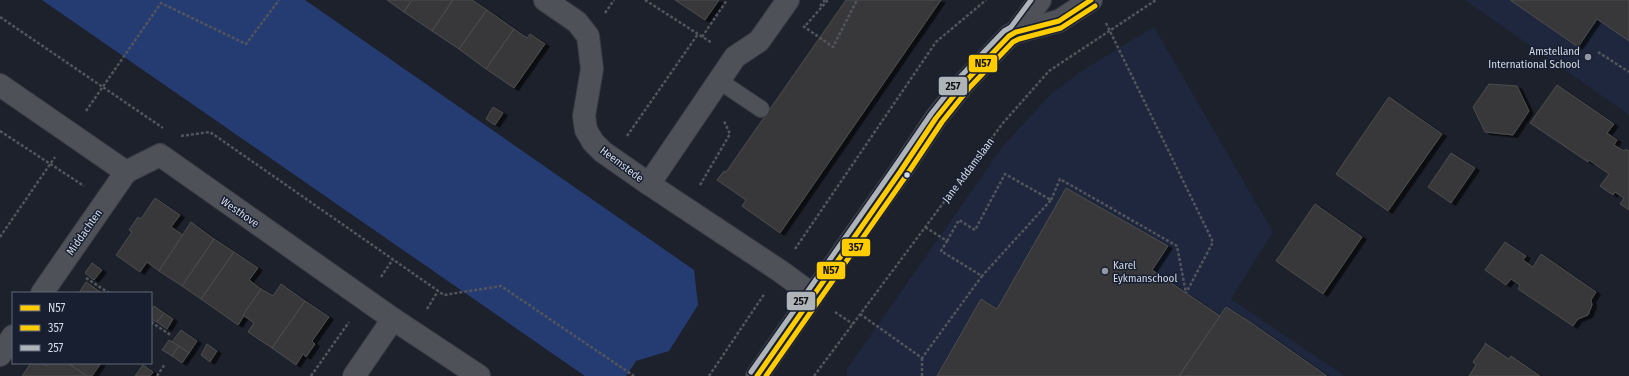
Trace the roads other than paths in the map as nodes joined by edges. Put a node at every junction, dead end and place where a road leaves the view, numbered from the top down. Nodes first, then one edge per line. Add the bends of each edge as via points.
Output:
1 (545, 0) edge
2 (788, 0) edge
3 (1040, 0) edge
4 (1091, 0) edge
5 (1016, 32) junction
6 (0, 85) edge
7 (715, 86) junction
8 (761, 109) dead end
9 (126, 172) junction
10 (649, 184) junction
11 (43, 292) edge
12 (813, 295) junction
13 (393, 319) junction
14 (12, 337) edge
15 (0, 354) edge
16 (354, 376) edge
17 (479, 376) edge
18 (756, 376) edge

1 - 10 street, Heemstede via 577,22 588,36 592,69 584,116 586,130 593,142
2 - 7 street, Heemstede via 759,41 735,57
3 - 5 street
4 - 5 street via 1059,22
5 - 12 street via 1009,36 965,82 936,118
6 - 9 street
7 - 8 lane
7 - 10 street, Heemstede
9 - 11 street, Middachten
9 - 13 street, Westhove via 160,155
10 - 12 street, Heemstede
12 - 18 street
13 - 16 street
13 - 17 street, Westhove
14 - 15 street

